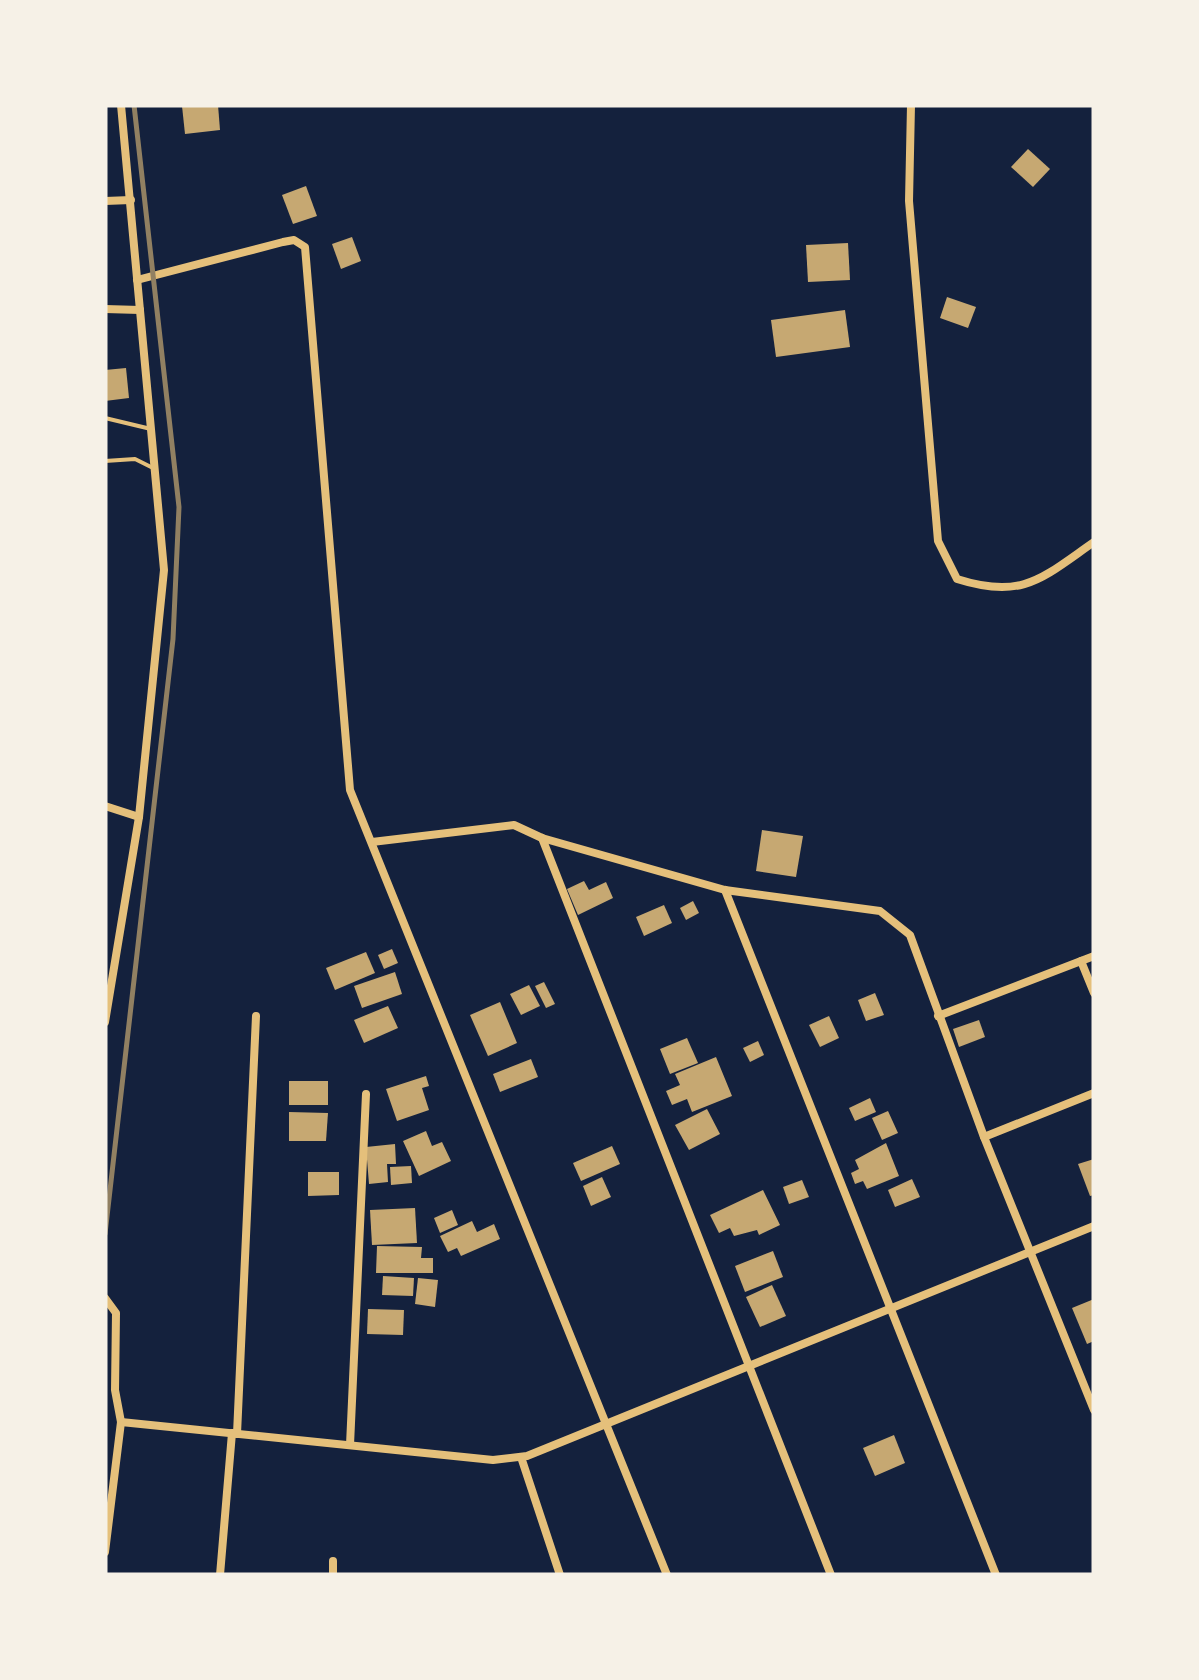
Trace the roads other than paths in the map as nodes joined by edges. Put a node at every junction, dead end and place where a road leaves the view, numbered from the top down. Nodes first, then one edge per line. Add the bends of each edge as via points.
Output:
1 (122, 105) edge
2 (910, 105) edge
3 (132, 200) junction
4 (105, 201) edge
5 (137, 280) junction
6 (105, 309) edge
7 (140, 310) junction
8 (105, 418) edge
9 (150, 429) junction
10 (105, 461) edge
11 (153, 468) junction
12 (1094, 542) edge
13 (105, 806) edge
14 (139, 816) junction
15 (542, 838) junction
16 (372, 842) junction
17 (724, 890) junction
18 (1094, 956) edge
19 (1081, 961) junction
20 (1094, 993) edge
21 (256, 1016) dead end
22 (938, 1016) junction
23 (105, 1022) edge
24 (1094, 1093) edge
25 (366, 1094) dead end
26 (984, 1137) junction
27 (1094, 1226) edge
28 (1030, 1252) junction
29 (105, 1298) edge
30 (889, 1309) junction
31 (749, 1366) junction
32 (1094, 1410) edge
33 (121, 1422) junction
34 (608, 1423) junction
35 (234, 1433) junction
36 (350, 1445) junction
37 (521, 1457) junction
38 (105, 1552) edge
39 (333, 1561) dead end
40 (220, 1575) edge
41 (333, 1575) edge
42 (560, 1575) edge
43 (667, 1575) edge
44 (831, 1575) edge
45 (996, 1575) edge

1 - 3 street
2 - 12 street via 910,201 938,540 957,579 992,590 1031,586
3 - 4 street
3 - 5 street
5 - 7 street
5 - 16 street via 282,242 305,247 350,790
6 - 7 street
7 - 9 street
8 - 9 lane
9 - 11 street
10 - 11 lane via 134,459
11 - 14 street via 164,570
13 - 14 street
14 - 23 street
15 - 16 street via 514,825
15 - 17 street
15 - 31 street
16 - 34 street
17 - 22 street via 880,911 896,919 910,935
17 - 30 street
18 - 19 street
19 - 20 street
19 - 22 street
21 - 35 street
22 - 26 street
24 - 26 street
25 - 36 street
26 - 28 street
27 - 28 street
28 - 30 street
28 - 32 street
29 - 33 street via 117,1324 114,1390
30 - 31 street
30 - 45 street
31 - 34 street
31 - 44 street
33 - 35 street
33 - 38 street
34 - 37 street
34 - 43 street
35 - 36 street
35 - 40 street
36 - 37 street
37 - 42 street
39 - 41 street

